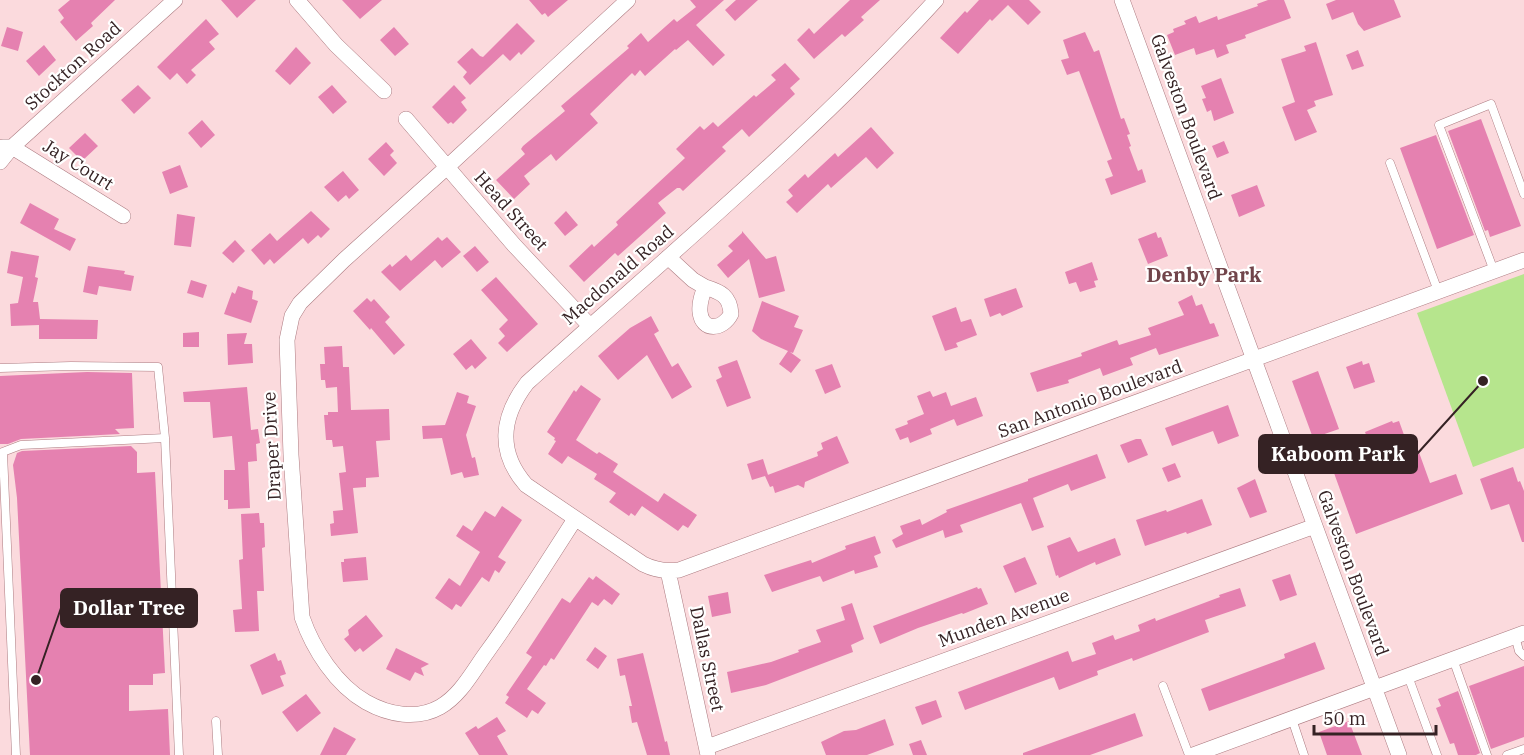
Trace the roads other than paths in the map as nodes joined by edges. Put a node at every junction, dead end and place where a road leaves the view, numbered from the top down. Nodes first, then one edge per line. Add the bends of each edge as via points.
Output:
1 (175, 0) edge
2 (297, 0) edge
3 (628, 0) edge
4 (936, 0) edge
5 (1122, 0) edge
6 (384, 91) dead end
7 (406, 119) dead end
8 (6, 147) edge
9 (0, 162) edge
10 (1390, 163) dead end
11 (446, 168) junction
12 (1524, 194) edge
13 (123, 216) dead end
14 (668, 257) junction
15 (1524, 260) edge
16 (1494, 271) junction
17 (705, 287) dead end
18 (1438, 291) junction
19 (590, 326) junction
20 (1254, 359) junction
21 (0, 368) edge
22 (165, 438) junction
23 (1, 453) edge
24 (575, 519) junction
25 (1315, 526) junction
26 (668, 571) junction
27 (1519, 635) edge
28 (1524, 656) edge
29 (1453, 659) junction
30 (1408, 676) junction
31 (1163, 686) dead end
32 (1375, 688) junction
33 (1292, 719) junction
34 (216, 721) dead end
35 (1524, 749) edge
36 (707, 751) edge
37 (16, 755) edge
38 (179, 755) edge
39 (218, 755) edge
40 (1189, 755) edge
41 (1193, 755) edge
42 (1304, 755) edge
43 (1399, 755) edge
44 (1437, 755) edge
45 (1487, 755) edge
46 (1507, 755) edge

1 - 8 street, Stockton Road
2 - 6 street
3 - 11 street, Draper Drive
4 - 14 street, Macdonald Road via 846,92
5 - 20 street, Galveston Boulevard
7 - 11 street, Head Street
8 - 9 street, Stockton Road
8 - 13 street, Jay Court
10 - 18 lane
11 - 19 street, Head Street
11 - 24 street, Draper Drive via 300,303 288,328 291,455 302,617 316,652 351,691 394,714 412,715 441,707 460,690
12 - 16 lane via 1491,104 1439,125
14 - 17 street
14 - 19 street, Macdonald Road
15 - 16 street, San Antonio Boulevard
16 - 18 street, San Antonio Boulevard
18 - 20 street, San Antonio Boulevard
19 - 24 street, Macdonald Road via 526,383 509,412 506,429 508,460 514,472
20 - 25 street, Galveston Boulevard
20 - 26 street, San Antonio Boulevard via 812,523
21 - 22 lane via 158,367
22 - 23 lane via 21,445
22 - 38 lane
23 - 37 lane
24 - 26 street, Macdonald Road via 643,564
25 - 32 street, Galveston Boulevard
25 - 36 street, Munden Avenue
26 - 36 street, Dallas Street
27 - 28 lane via 1519,651
27 - 29 street
29 - 30 street
29 - 45 lane
30 - 32 street
30 - 44 lane
31 - 40 lane
32 - 33 street
32 - 43 street, Galveston Boulevard
33 - 41 street
33 - 42 lane
34 - 39 lane
35 - 46 lane

